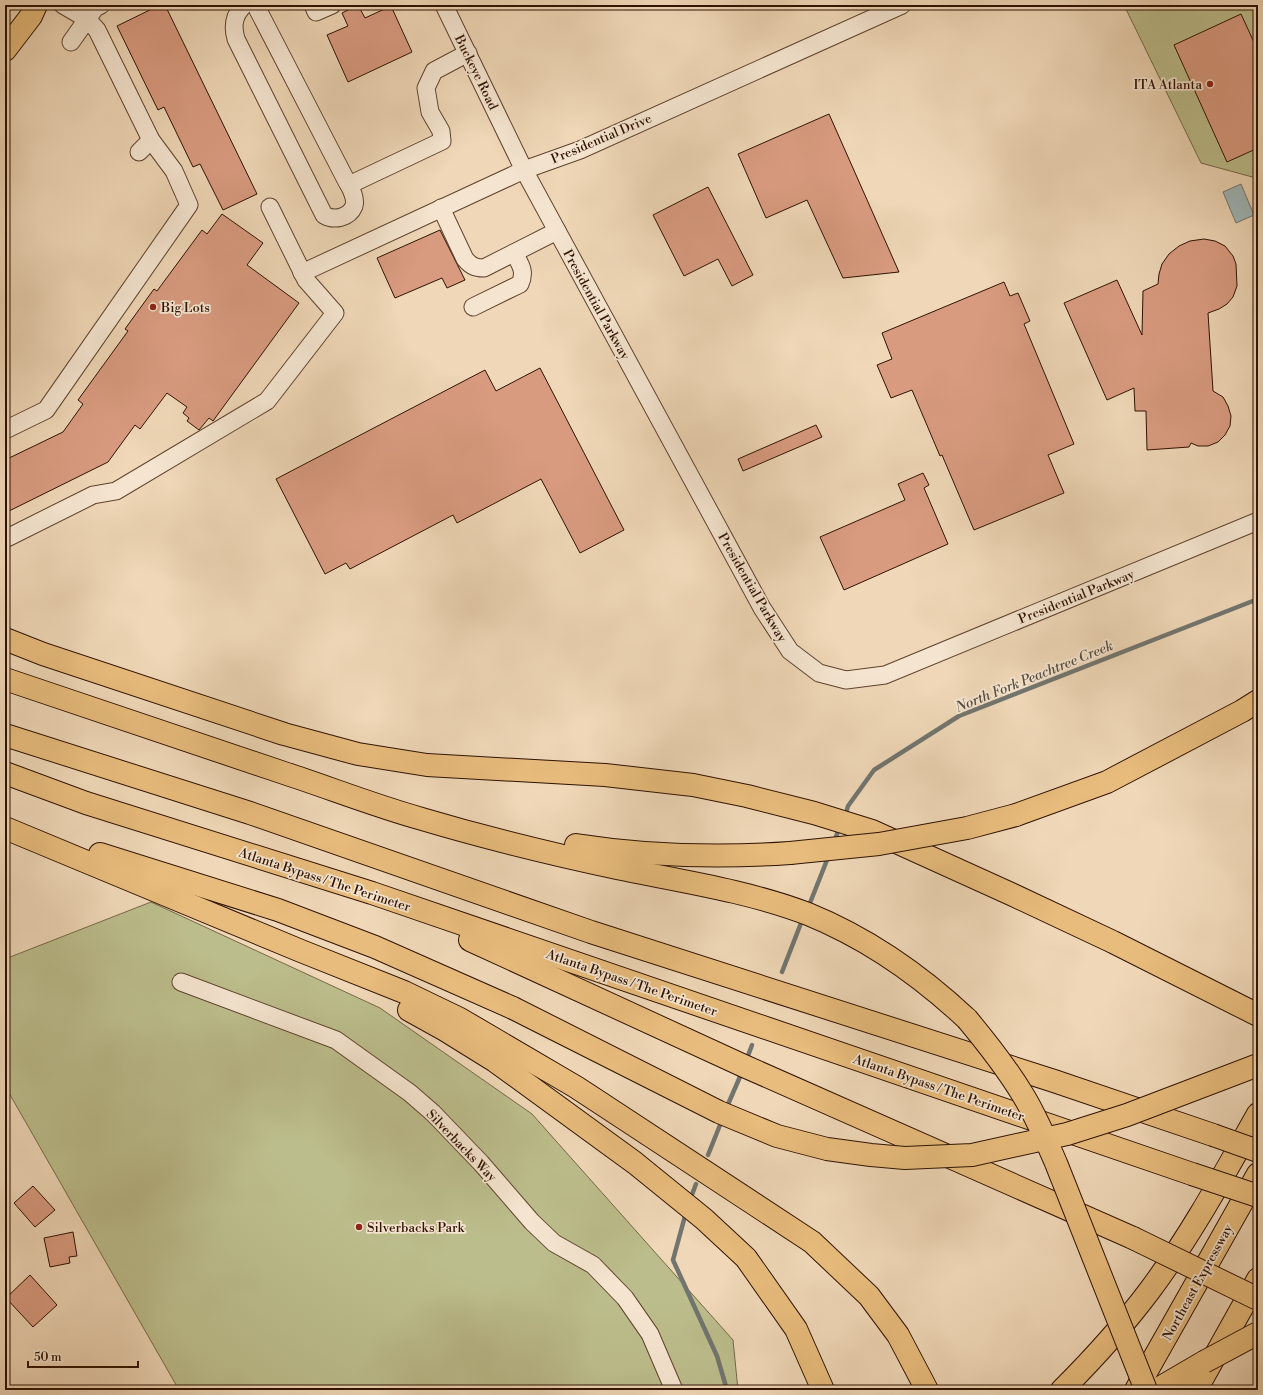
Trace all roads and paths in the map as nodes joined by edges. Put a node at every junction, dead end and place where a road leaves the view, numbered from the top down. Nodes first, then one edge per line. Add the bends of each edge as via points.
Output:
1 (36, 5) edge
2 (63, 5) edge
3 (101, 5) edge
4 (244, 5) edge
5 (257, 5) edge
6 (312, 5) edge
7 (332, 5) edge
8 (444, 5) edge
9 (902, 5) edge
10 (87, 19) junction
11 (71, 42) dead end
12 (5, 50) edge
13 (468, 53) junction
14 (151, 140) junction
15 (510, 140) joint
16 (139, 152) dead end
17 (524, 170) junction
18 (349, 185) junction
19 (270, 207) dead end
20 (441, 208) junction
21 (557, 231) junction
22 (514, 253) junction
23 (302, 273) junction
24 (473, 307) dead end
25 (5, 430) edge
26 (1258, 520) edge
27 (5, 539) edge
28 (5, 639) edge
29 (5, 667) edge
30 (5, 679) edge
31 (1258, 701) edge
32 (87, 706) junction
33 (5, 735) edge
34 (5, 773) edge
35 (5, 781) edge
36 (86, 803) junction
37 (418, 818) junction
38 (5, 827) edge
39 (372, 893) junction
40 (301, 951) junction
41 (181, 982) dead end
42 (1258, 1015) edge
43 (1258, 1065) edge
44 (1258, 1114) edge
45 (1215, 1132) junction
46 (1258, 1139) edge
47 (1258, 1151) edge
48 (1258, 1174) edge
49 (1258, 1196) edge
50 (1088, 1244) junction
51 (1258, 1280) edge
52 (1258, 1298) edge
53 (1258, 1333) edge
54 (674, 1390) edge
55 (823, 1390) edge
56 (927, 1390) edge
57 (1062, 1390) edge
58 (1135, 1390) edge
59 (1146, 1390) edge
60 (1156, 1390) edge
61 (1196, 1390) edge

1 - 12 main road via 31,16
2 - 10 street
3 - 10 street
4 - 18 street via 233,23 236,39 324,215 329,218 343,217 354,206
5 - 18 street
6 - 7 street via 316,12
8 - 13 street, Buckeye Road
9 - 17 street, Presidential Drive via 580,150
10 - 11 street
10 - 14 street via 97,30
13 - 15 street, Buckeye Road
13 - 18 street via 434,71 426,88 430,112 442,141
14 - 16 street
14 - 25 street via 174,171 189,206 46,410
15 - 17 street, Presidential Parkway
17 - 20 street, Presidential Drive
17 - 21 street, Presidential Parkway
19 - 23 street
20 - 22 street via 470,265 484,268
20 - 23 street, Presidential Drive
21 - 22 street
21 - 26 street, Presidential Parkway via 762,608 790,651 819,673 846,680 885,675
22 - 24 street via 523,271 520,284
23 - 27 street via 335,313 267,401 116,491 93,495
28 - 42 main road via 284,734 358,754 427,764 605,775 693,785 747,796 872,831 1112,942
29 - 32 main road
30 - 32 main road
31 - 37 main road, bridge via 1107,782 1016,815 967,828 879,844 750,856 681,856 600,849
32 - 37 main road
33 - 45 main road via 250,813 591,932
34 - 36 main road, Atlanta Bypass / The Perimeter
35 - 36 main road
36 - 39 main road, Atlanta Bypass / The Perimeter
37 - 50 main road, bridge via 568,858 760,898 803,913 859,939 899,963 946,999 967,1019 1024,1095 1056,1163
38 - 40 main road
38 - 43 main road, bridge via 278,910 376,948 513,1008 719,1112 777,1136 827,1149 905,1158 972,1155 1067,1134 1127,1115
39 - 49 main road, Atlanta Bypass / The Perimeter, bridge
39 - 52 main road, bridge via 739,1064 1133,1238
40 - 55 main road via 496,1061 635,1162 704,1219 746,1258 796,1328
40 - 56 main road via 404,992 460,1019 576,1087 812,1242 868,1296 898,1335
41 - 54 street, Silverbacks Way via 336,1040 410,1093 438,1118 554,1243 593,1265 625,1298 650,1334
44 - 57 main road via 1192,1229 1151,1289 1105,1346
45 - 46 main road
45 - 47 main road, bridge
48 - 58 main road, Northeast Expressway
50 - 58 main road, bridge
50 - 59 main road, bridge
51 - 61 main road
53 - 60 main road, bridge

